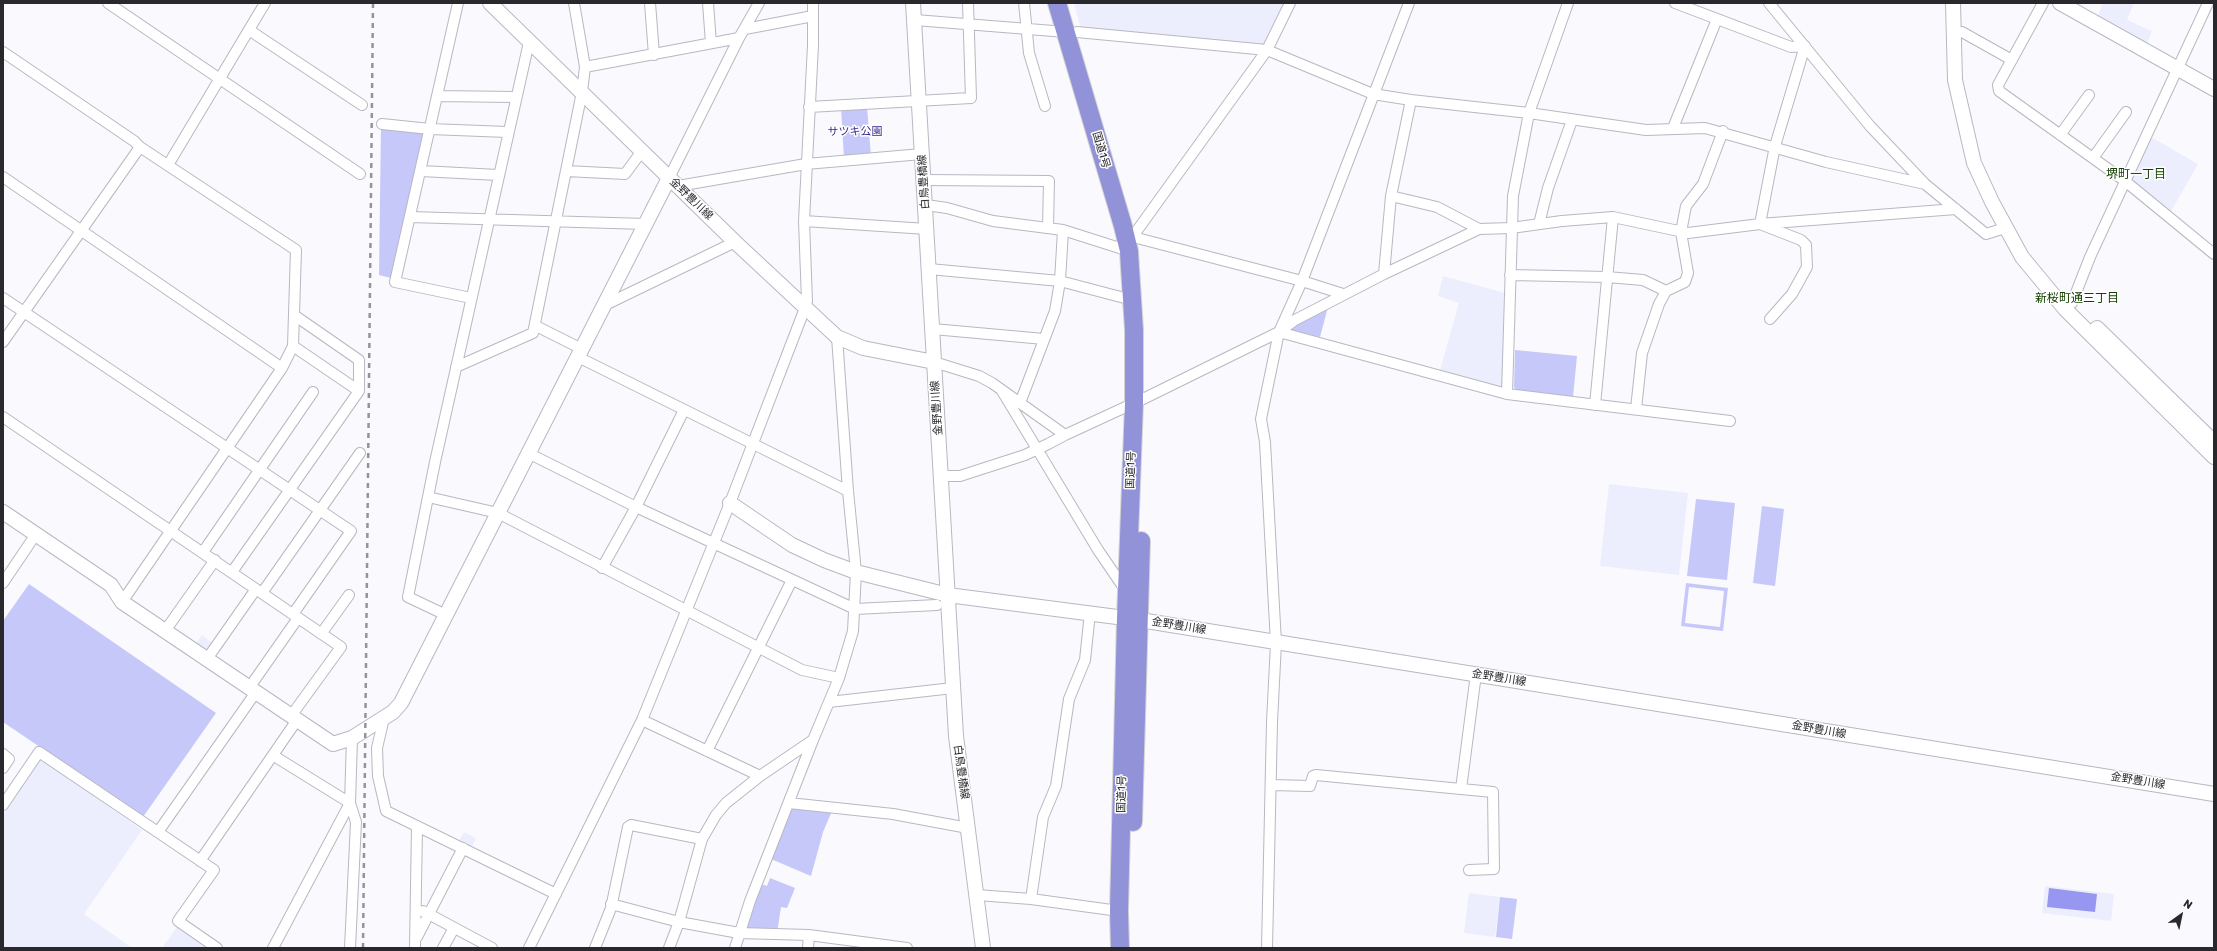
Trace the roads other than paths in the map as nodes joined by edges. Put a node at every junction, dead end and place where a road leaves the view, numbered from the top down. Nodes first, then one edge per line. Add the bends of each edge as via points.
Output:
1 (108, 3) edge
2 (265, 3) edge
3 (458, 3) edge
4 (490, 3) edge
5 (574, 3) edge
6 (650, 3) edge
7 (708, 3) edge
8 (759, 3) edge
9 (813, 3) edge
10 (913, 3) edge
11 (968, 3) edge
12 (1024, 3) edge
13 (1057, 3) edge
14 (1069, 3) edge
15 (1290, 3) edge
16 (1409, 3) edge
17 (1568, 3) edge
18 (1676, 3) edge
19 (1769, 3) edge
20 (1953, 3) edge
21 (1962, 3) edge
22 (2043, 3) edge
23 (2060, 3) edge
24 (2208, 3) edge
25 (2074, 7) edge
26 (813, 16) junction
27 (1716, 19) junction
28 (915, 20) junction
29 (969, 24) junction
30 (746, 28) junction
31 (1026, 29) junction
32 (249, 30) junction
33 (1071, 32) junction
34 (1962, 32) junction
35 (739, 38) junction
36 (529, 42) junction
37 (711, 43) junction
38 (1805, 46) junction
39 (1267, 50) junction
40 (3, 52) edge
41 (654, 55) junction
42 (2012, 60) junction
43 (585, 67) junction
44 (2177, 68) junction
45 (220, 79) junction
46 (2214, 89) edge
47 (582, 92) junction
48 (1373, 94) junction
49 (2089, 95) dead end
50 (437, 96) junction
51 (515, 97) junction
52 (918, 100) junction
53 (1411, 100) junction
54 (362, 105) dead end
55 (1045, 106) dead end
56 (809, 107) junction
57 (1529, 112) junction
58 (2126, 112) dead end
59 (1572, 120) junction
60 (382, 124) dead end
61 (1673, 128) junction
62 (430, 129) junction
63 (1723, 131) junction
64 (507, 132) junction
65 (2060, 135) junction
66 (1775, 146) junction
67 (140, 147) junction
68 (642, 151) junction
69 (922, 154) junction
70 (2093, 158) junction
71 (806, 164) junction
72 (168, 165) junction
73 (421, 171) junction
74 (566, 171) junction
75 (360, 174) dead end
76 (498, 175) junction
77 (3, 177) edge
78 (925, 180) junction
79 (2125, 181) junction
80 (674, 182) junction
81 (1925, 184) junction
82 (1391, 196) junction
83 (926, 205) junction
84 (1956, 209) junction
85 (410, 217) junction
86 (1613, 217) junction
87 (488, 219) junction
88 (556, 221) junction
89 (804, 221) junction
90 (646, 224) junction
91 (1539, 224) junction
92 (1760, 224) junction
93 (927, 228) junction
94 (1048, 228) junction
95 (1511, 228) junction
96 (2005, 228) junction
97 (1479, 229) junction
98 (1063, 230) junction
99 (81, 231) junction
100 (1681, 232) junction
101 (1134, 240) junction
102 (735, 242) junction
103 (2214, 254) edge
104 (929, 269) junction
105 (1384, 274) junction
106 (1510, 275) junction
107 (1607, 276) junction
108 (1060, 281) junction
109 (1302, 281) junction
110 (1666, 291) junction
111 (1343, 294) junction
112 (3, 298) edge
113 (471, 298) junction
114 (1132, 300) junction
115 (2072, 303) junction
116 (605, 305) junction
117 (805, 308) junction
118 (24, 312) junction
119 (294, 315) junction
120 (1770, 319) dead end
121 (536, 326) junction
122 (933, 330) junction
123 (1279, 332) junction
124 (837, 337) junction
125 (1044, 339) junction
126 (3, 342) edge
127 (293, 346) junction
128 (580, 353) junction
129 (934, 362) junction
130 (456, 367) junction
131 (282, 368) junction
132 (359, 391) junction
133 (1002, 391) junction
134 (313, 392) dead end
135 (1508, 394) junction
136 (1138, 401) junction
137 (1020, 403) junction
138 (1596, 405) junction
139 (1636, 409) junction
140 (684, 410) junction
141 (3, 417) edge
142 (1730, 421) dead end
143 (1064, 435) junction
144 (2214, 442) edge
145 (753, 444) junction
146 (228, 447) junction
147 (1037, 449) junction
148 (360, 453) dead end
149 (528, 453) junction
150 (2214, 457) edge
151 (260, 469) junction
152 (942, 476) junction
153 (290, 489) junction
154 (848, 491) junction
155 (428, 497) junction
156 (730, 503) junction
157 (636, 508) junction
158 (320, 510) junction
159 (3, 512) edge
160 (498, 513) junction
161 (171, 530) junction
162 (36, 534) junction
163 (713, 544) junction
164 (203, 552) junction
165 (215, 560) junction
166 (602, 568) junction
167 (232, 572) junction
168 (856, 572) junction
169 (4, 579) edge
170 (792, 580) junction
171 (259, 591) junction
172 (1127, 592) junction
173 (349, 595) dead end
174 (948, 595) junction
175 (122, 602) junction
176 (937, 604) dead end
177 (855, 609) junction
178 (686, 611) junction
179 (1090, 613) junction
180 (446, 615) junction
181 (295, 616) junction
182 (1133, 619) junction
183 (165, 632) junction
184 (322, 634) junction
185 (1276, 643) junction
186 (759, 648) junction
187 (207, 659) junction
188 (1476, 674) junction
189 (839, 678) junction
190 (953, 688) junction
191 (252, 690) junction
192 (829, 702) junction
193 (294, 718) junction
194 (384, 718) junction
195 (642, 720) junction
196 (352, 738) junction
197 (813, 740) junction
198 (707, 751) junction
199 (3, 754) edge
200 (274, 756) junction
201 (3, 768) edge
202 (760, 776) junction
203 (1272, 785) junction
204 (1461, 789) junction
205 (2214, 794) edge
206 (350, 803) junction
207 (790, 803) junction
208 (3, 805) edge
209 (417, 826) junction
210 (968, 828) junction
211 (158, 832) junction
212 (702, 839) junction
213 (463, 848) junction
214 (200, 861) junction
215 (1469, 870) dead end
216 (556, 894) junction
217 (977, 895) junction
218 (1031, 899) junction
219 (611, 904) junction
220 (416, 908) junction
221 (1119, 911) junction
222 (428, 914) junction
223 (679, 922) junction
224 (454, 928) junction
225 (739, 933) junction
226 (810, 935) junction
227 (416, 944) edge
228 (217, 948) edge
229 (273, 948) edge
230 (350, 948) edge
231 (443, 948) edge
232 (492, 948) edge
233 (529, 948) edge
234 (595, 948) edge
235 (668, 948) edge
236 (735, 948) edge
237 (808, 948) edge
238 (908, 948) edge
239 (983, 948) edge
240 (1120, 948) edge
241 (1131, 948) edge
242 (1267, 948) edge

1 - 45 street
2 - 32 street
3 - 50 street
4 - 36 main road, 金野豊川線
5 - 43 street
6 - 41 street
7 - 37 street
8 - 30 street
9 - 26 street
10 - 28 main road, 白鳥豊橋線
11 - 29 street
12 - 31 street
13 - 33 highway, 国道1号
14 - 33 highway, 国道1号
15 - 39 street
16 - 48 street
17 - 57 street
18 - 27 street
19 - 38 street
20 - 96 main road via 1953,52 1959,105 1974,163
21 - 34 main road
22 - 42 street
23 - 25 main road
24 - 44 street
25 - 44 main road
26 - 30 street
26 - 56 street
27 - 38 street via 1791,47
27 - 61 street
28 - 29 street
28 - 52 main road, 白鳥豊橋線
29 - 31 street
29 - 52 street via 971,98
30 - 35 street
31 - 33 street
31 - 55 street
32 - 45 street
32 - 54 street
33 - 39 street
33 - 101 highway, 国道1号
34 - 42 street
34 - 115 main road via 1963,72 1982,158 2019,237 2040,267
35 - 37 street
35 - 80 street
36 - 47 main road, 金野豊川線
36 - 51 street
37 - 41 street
38 - 66 street
38 - 81 street via 1870,126
39 - 48 street
39 - 101 street
40 - 67 street
41 - 43 street
42 - 65 street via 1998,85 1999,91
43 - 47 street
44 - 46 main road
44 - 79 street
45 - 72 street
45 - 75 street
47 - 68 main road, 金野豊川線
47 - 74 street
48 - 53 street
48 - 109 street
49 - 65 street
50 - 51 street
50 - 62 street
51 - 64 street
52 - 56 street
52 - 69 main road, 白鳥豊橋線
53 - 57 street
53 - 82 street
56 - 71 street
57 - 59 street
57 - 95 street via 1512,196
58 - 70 street
59 - 61 street via 1646,130
59 - 91 street via 1548,188
60 - 62 street
61 - 63 street
62 - 64 street
62 - 73 street
63 - 66 street
63 - 100 street via 1703,184 1686,206
64 - 76 street
65 - 70 street
66 - 81 street via 1826,162
66 - 92 street
67 - 72 street
67 - 99 street
68 - 74 street via 625,174
68 - 80 main road, 金野豊川線
69 - 71 street
69 - 78 main road, 白鳥豊橋線
70 - 79 street
71 - 80 street
71 - 89 street
72 - 119 street via 296,250
73 - 76 street
73 - 85 street
74 - 88 street
76 - 87 street
77 - 99 street
78 - 83 main road, 白鳥豊橋線
78 - 94 street via 1049,181
79 - 103 street
79 - 115 street
80 - 90 main road
80 - 102 main road, 金野豊川線
81 - 84 street
82 - 97 street via 1437,207
82 - 105 street
83 - 93 main road, 白鳥豊橋線
83 - 94 street via 993,221
84 - 92 street
84 - 96 street via 1986,234
85 - 87 street
85 - 113 street via 395,282
86 - 91 street
86 - 100 street
86 - 107 street
87 - 88 street
87 - 113 street
88 - 90 street
88 - 121 street
89 - 93 street
89 - 117 street via 807,301
90 - 116 main road
91 - 95 street
92 - 100 street
92 - 120 street via 1801,240 1806,245 1807,267 1792,294
93 - 104 main road, 白鳥豊橋線
94 - 98 street
95 - 97 street
95 - 106 street
96 - 150 main road via 2022,257 2065,309
97 - 105 street
98 - 101 street
98 - 108 street
99 - 118 street
99 - 131 street
100 - 110 street via 1688,273 1685,282
101 - 109 street
101 - 114 highway, 国道1号
101 - 136 highway, 国道1号 via 1145,306
102 - 116 street
102 - 117 main road, 金野豊川線
104 - 108 street
104 - 122 main road, 白鳥豊橋線
105 - 111 street
106 - 107 street
106 - 135 street
107 - 110 street via 1643,280
107 - 138 street
108 - 114 street
108 - 125 street via 1055,311
109 - 111 street
109 - 123 street
110 - 139 street via 1642,353
111 - 123 street via 1295,320
112 - 118 street
113 - 130 street
114 - 136 highway, 国道1号
115 - 144 main road
116 - 128 main road
117 - 124 main road, 金野豊川線
117 - 145 street
118 - 126 street
118 - 146 street
119 - 127 street
119 - 132 street via 359,360
121 - 128 street
121 - 130 street via 534,333
122 - 125 street
122 - 129 main road, 白鳥豊橋線
123 - 135 street
123 - 136 street
123 - 185 street via 1261,419 1265,442
124 - 129 main road, 金野豊川線 via 862,348
124 - 154 street
125 - 137 street
127 - 131 street
127 - 132 street
128 - 140 street
128 - 149 main road
129 - 133 street via 979,376
129 - 152 main road, 金野豊川線
130 - 155 street
131 - 146 street
132 - 153 street
133 - 137 street
133 - 147 street
134 - 151 street
135 - 138 street
136 - 143 street
136 - 172 highway, 国道1号
136 - 182 highway, 国道1号
137 - 143 street
138 - 139 street
139 - 142 street
140 - 145 street
140 - 157 street
141 - 161 street
143 - 147 street
145 - 154 street
145 - 156 street
146 - 151 street
146 - 161 street
147 - 152 street via 960,476
147 - 172 street via 1098,550
148 - 158 street
149 - 157 street
149 - 160 main road
151 - 153 street
151 - 164 street
152 - 174 main road, 金野豊川線
153 - 158 street
153 - 167 street
154 - 168 street
155 - 160 street
155 - 180 street via 408,597
156 - 163 street
156 - 168 main road via 792,545
157 - 163 street
157 - 166 street
158 - 171 street
158 - 181 street via 351,531
159 - 162 main road
160 - 166 street
160 - 180 main road
161 - 164 street
161 - 175 street
162 - 169 street
162 - 175 main road via 111,585
163 - 170 street
163 - 178 street
164 - 165 street
165 - 167 street
165 - 183 street
166 - 178 street
167 - 171 street
168 - 174 main road
168 - 177 street
170 - 177 street
170 - 186 street
171 - 181 street
171 - 187 street
172 - 182 highway, 国道1号
173 - 184 street
174 - 179 main road, 金野豊川線
174 - 190 main road, 白鳥豊橋線
175 - 183 main road
176 - 177 street
177 - 189 street via 852,636
178 - 186 street
178 - 195 street
179 - 182 main road, 金野豊川線
179 - 218 street via 1085,660 1069,699 1056,786 1043,817
180 - 194 main road via 402,703
181 - 184 street
181 - 191 street
182 - 185 main road, 金野豊川線
182 - 221 highway, 国道1号
182 - 241 highway, 国道1号
183 - 187 main road
184 - 193 street via 341,648
185 - 188 main road, 金野豊川線
185 - 203 street
186 - 189 street via 802,670
186 - 198 street
187 - 191 main road
188 - 204 street
188 - 205 main road, 金野豊川線
189 - 192 street
190 - 192 street
190 - 210 main road, 白鳥豊橋線 via 956,736
191 - 193 main road
191 - 211 street
192 - 197 street
193 - 196 main road via 333,744
193 - 200 street
194 - 196 main road
194 - 209 street via 377,748 378,776 386,811
195 - 198 street
195 - 216 street
196 - 206 street
197 - 202 street
197 - 207 street
198 - 202 street
199 - 201 street via 9,759
200 - 206 street
200 - 214 street
202 - 212 street via 726,803
203 - 204 street via 1310,786 1316,774
203 - 242 street
204 - 215 street via 1493,792 1494,869
206 - 229 street
206 - 230 street via 356,822
207 - 210 street via 893,814
207 - 225 street
208 - 211 street via 39,752
209 - 213 street
209 - 220 street
210 - 217 main road, 白鳥豊橋線
211 - 214 street
212 - 219 street via 631,825 628,827
212 - 223 street
213 - 216 street
213 - 222 street
214 - 228 street via 214,870 178,921
216 - 233 street
217 - 218 street
217 - 239 main road, 白鳥豊橋線
218 - 221 street
219 - 223 street
219 - 234 street
220 - 222 street
220 - 227 street
221 - 240 highway, 国道1号
222 - 224 street
222 - 227 street
223 - 225 street
223 - 235 street
224 - 231 street
224 - 232 street
225 - 226 street
225 - 236 street
226 - 237 street
226 - 238 street

